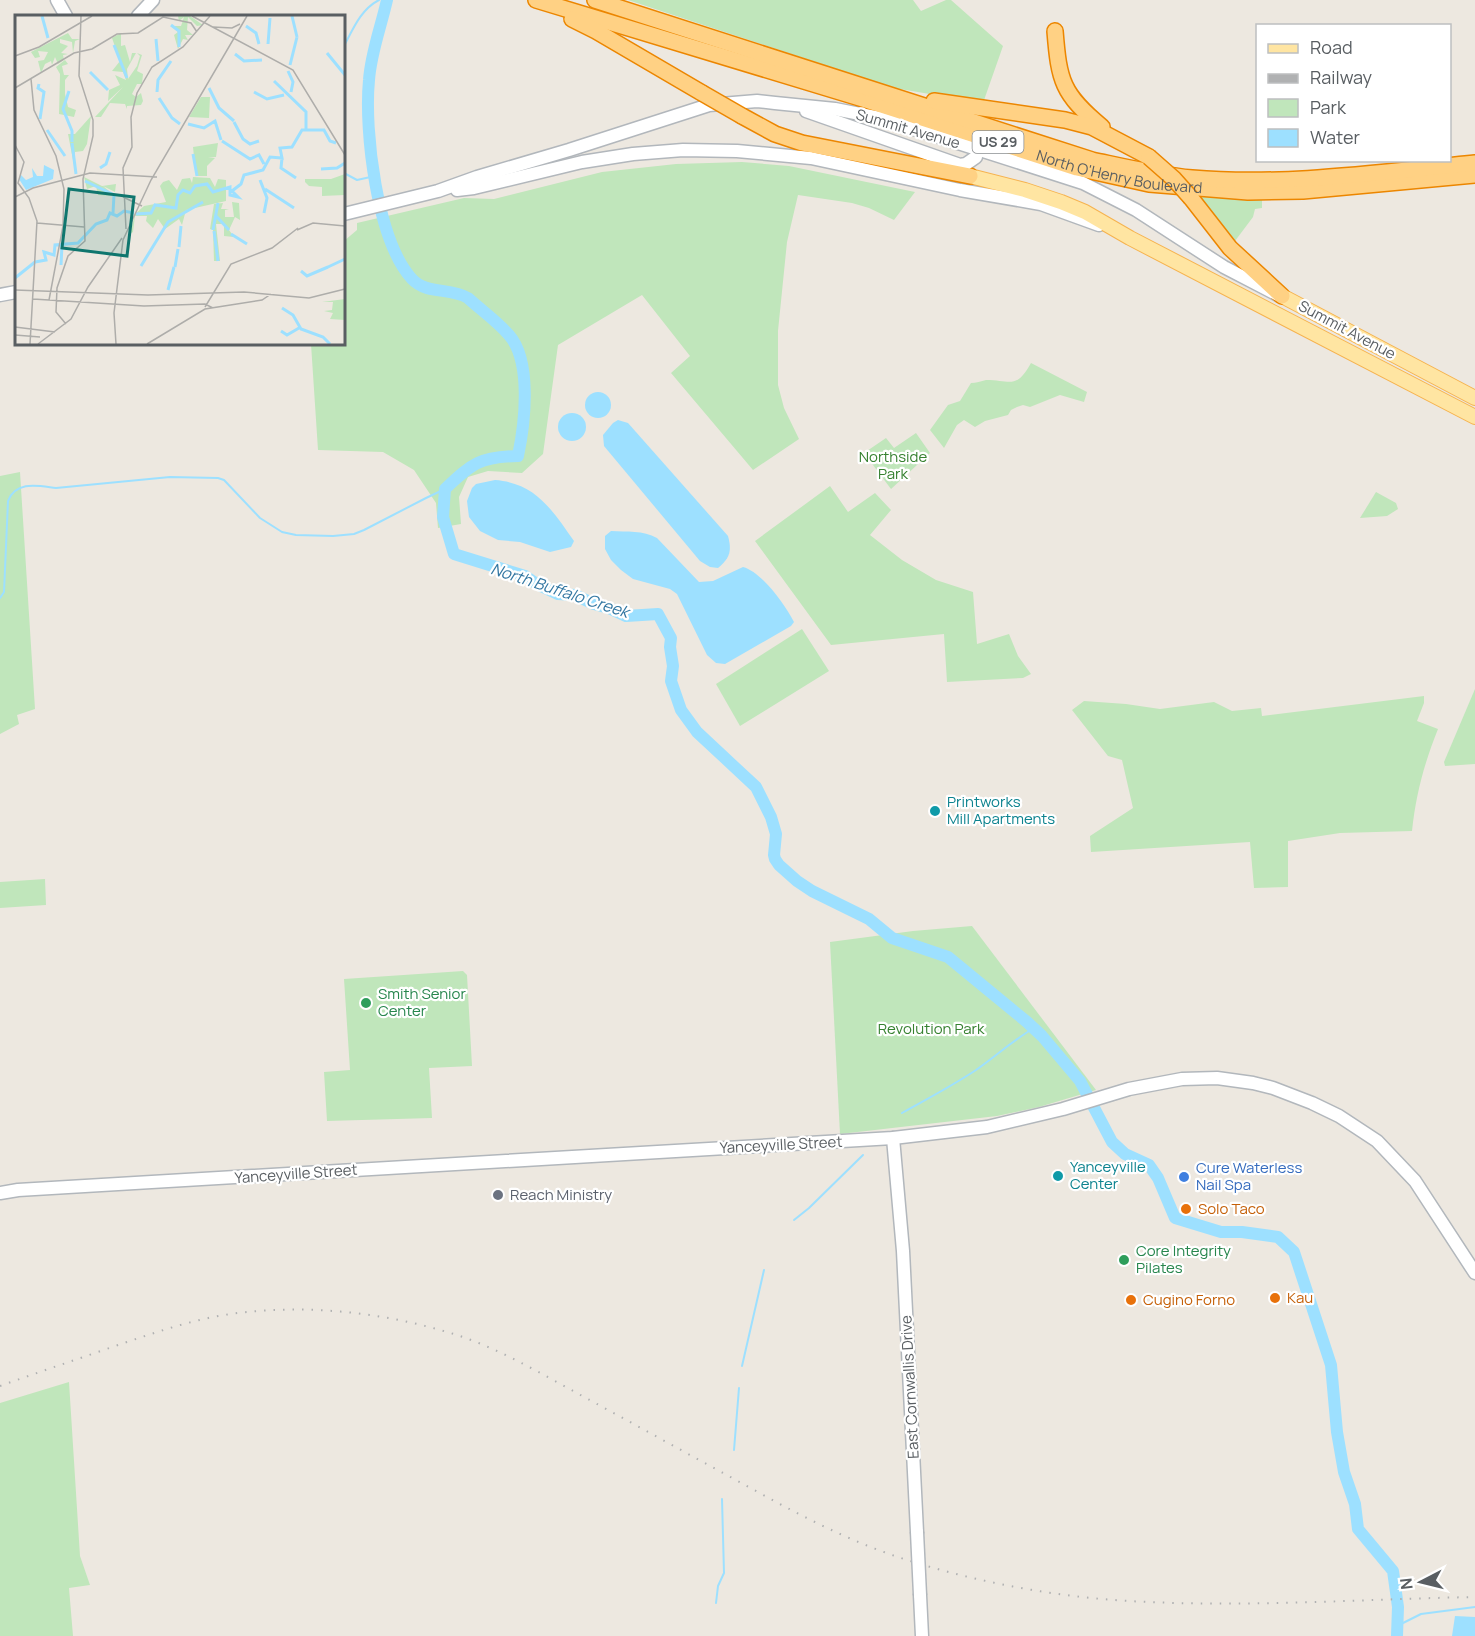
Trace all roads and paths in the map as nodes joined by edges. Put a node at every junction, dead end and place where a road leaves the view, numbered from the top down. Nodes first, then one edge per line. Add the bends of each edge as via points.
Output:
1 (57, 0) edge
2 (153, 0) edge
3 (535, 0) edge
4 (595, 0) edge
5 (65, 15) edge
6 (136, 15) edge
7 (1054, 31) dead end
8 (887, 93) junction
9 (775, 102) junction
10 (1113, 136) junction
11 (976, 156) dead end
12 (1475, 163) edge
13 (876, 172) junction
14 (1475, 175) edge
15 (970, 176) junction
16 (438, 191) junction
17 (345, 214) edge
18 (1130, 238) junction
19 (15, 292) edge
20 (0, 295) edge
21 (1282, 296) junction
22 (1298, 304) junction
23 (1289, 320) junction
24 (1475, 398) edge
25 (1475, 417) edge
26 (893, 1138) junction
27 (0, 1193) edge
28 (1475, 1273) edge
29 (922, 1636) edge

1 - 5 main road
2 - 6 main road
3 - 14 highway, North O'Henry Boulevard / US 29 via 1077,168 1149,184 1229,191 1292,191
3 - 15 highway, bridge via 596,30 775,134 802,143
4 - 8 highway, North O'Henry Boulevard / US 29
7 - 10 highway via 1060,74 1069,94
8 - 10 highway via 1065,120
8 - 12 highway, North O'Henry Boulevard / US 29 via 1092,160 1192,178 1301,180
9 - 11 main road via 960,165
9 - 16 main road, Summit Avenue via 708,105
9 - 21 main road, Summit Avenue via 880,118 1083,183 1136,210 1224,267
10 - 21 highway, bridge via 1149,157 1174,179 1230,248
13 - 15 main road via 892,171 961,183
13 - 16 main road, Summit Avenue via 811,158 683,150 582,162 474,188
13 - 18 main road, Summit Avenue via 1041,204
15 - 18 main road, Summit Avenue via 1061,202
16 - 17 main road, Summit Avenue
18 - 23 main road, Summit Avenue
19 - 20 main road
21 - 22 main road, Summit Avenue
22 - 23 main road
22 - 24 main road, Summit Avenue
23 - 25 main road, Summit Avenue
26 - 27 main road, Yanceyville Street
26 - 28 main road, Yanceyville Street via 987,1127 1144,1085 1182,1079 1217,1078 1273,1088 1339,1116 1377,1141 1415,1181
26 - 29 main road, East Cornwallis Drive, bridge via 903,1251

